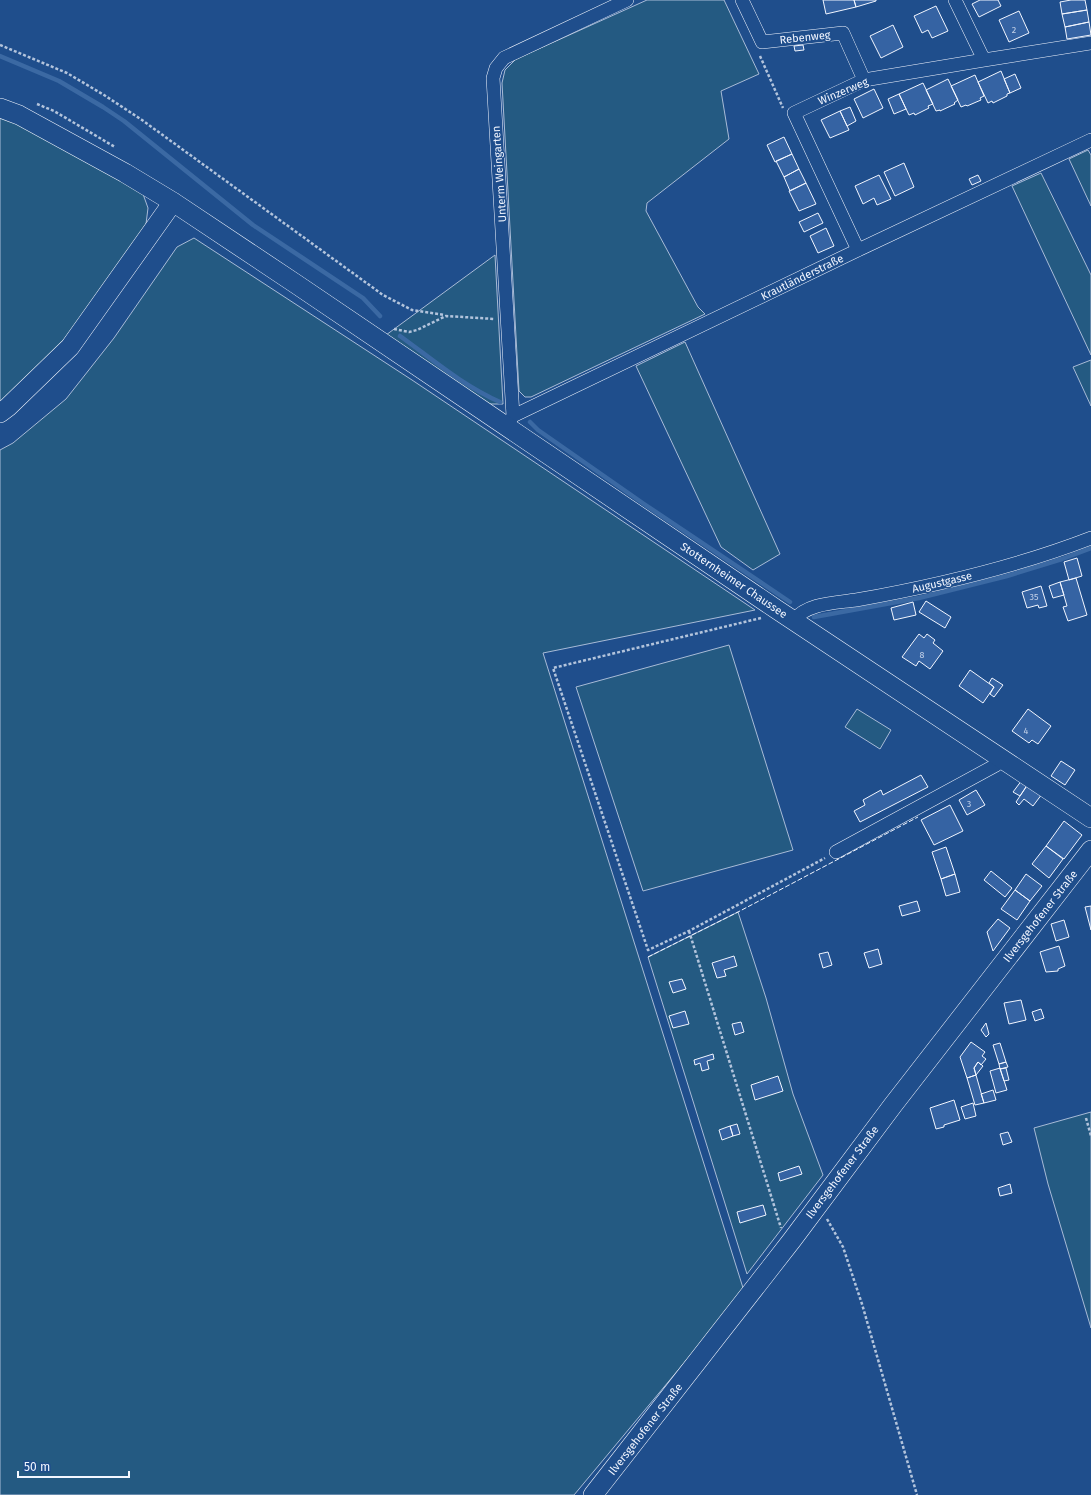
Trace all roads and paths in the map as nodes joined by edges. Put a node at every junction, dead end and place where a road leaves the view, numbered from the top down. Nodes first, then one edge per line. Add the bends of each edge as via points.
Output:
1 (627, 0) edge
2 (742, 0) edge
3 (955, 0) edge
4 (762, 42) junction
5 (1091, 44) edge
6 (0, 45) edge
7 (984, 60) junction
8 (864, 80) junction
9 (34, 103) dead end
10 (0, 108) edge
11 (794, 113) junction
12 (1091, 140) edge
13 (116, 147) dead end
14 (173, 202) junction
15 (858, 250) junction
16 (446, 316) junction
17 (508, 320) junction
18 (388, 328) dead end
19 (0, 413) edge
20 (510, 421) junction
21 (1091, 538) edge
22 (776, 609) junction
23 (794, 620) junction
24 (1000, 758) junction
25 (1091, 818) edge
26 (1091, 850) edge
27 (836, 852) joint
28 (689, 930) junction
29 (1086, 1118) dead end
30 (1091, 1136) edge
31 (815, 1208) junction
32 (781, 1230) dead end
33 (593, 1495) edge
34 (917, 1495) edge

1 - 17 street, Unterm Weingarten via 504,58 496,68 493,78
2 - 4 street
3 - 7 street
4 - 8 street, Rebenweg via 843,33
4 - 11 path via 758,51 784,111
5 - 7 street, Winzerweg
6 - 16 path via 67,73 104,95 399,305
7 - 8 street, Winzerweg
8 - 11 street, Winzerweg
9 - 13 path via 54,111
10 - 14 street, Stotternheimer Chaussee via 20,115
11 - 15 street
12 - 15 street, Krautländerstraße
14 - 19 street via 70,347
14 - 20 street, Stotternheimer Chaussee via 469,401
15 - 20 street, Krautländerstraße
16 - 17 path
16 - 18 path via 409,332
17 - 20 street, Unterm Weingarten
20 - 22 street, Stotternheimer Chaussee
21 - 23 street, Augustgasse via 1004,567 890,594 813,607 798,614
22 - 23 street, Stotternheimer Chaussee
22 - 28 path via 761,618 553,668 648,950
23 - 24 street, Stotternheimer Chaussee
24 - 25 street, Stotternheimer Chaussee
24 - 27 street via 996,765
26 - 31 street, Ilversgehofener Straße
27 - 28 path
28 - 32 path
29 - 30 path
31 - 33 street, Ilversgehofener Straße
31 - 34 path via 829,1221 843,1247

